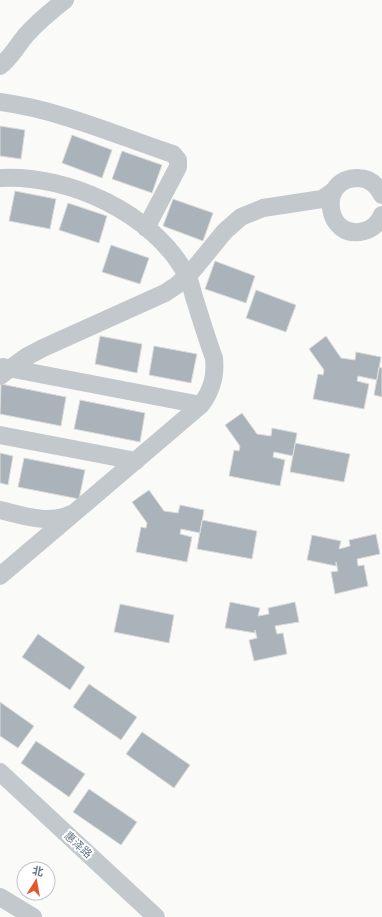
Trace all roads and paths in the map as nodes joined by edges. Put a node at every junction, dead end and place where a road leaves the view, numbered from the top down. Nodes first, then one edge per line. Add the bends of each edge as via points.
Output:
1 (64, 0) edge
2 (0, 66) edge
3 (0, 102) edge
4 (0, 178) edge
5 (382, 195) edge
6 (324, 204) junction
7 (382, 215) edge
8 (146, 228) junction
9 (187, 276) junction
10 (3, 370) edge
11 (201, 405) junction
12 (0, 435) edge
13 (136, 461) junction
14 (0, 510) edge
15 (76, 511) junction
16 (42, 518) junction
17 (47, 536) junction
18 (0, 576) edge
19 (0, 772) edge
20 (0, 897) edge
21 (33, 917) edge
22 (156, 917) edge

1 - 2 street via 30,30
3 - 8 street via 37,108 173,154 179,163 177,170
4 - 8 street via 27,178 70,187 110,203
5 - 6 street via 375,184 368,180 347,180 328,196
6 - 7 street via 337,223 352,232 368,230
6 - 9 street via 263,208 241,217 225,230
8 - 9 street via 172,252
9 - 10 street via 177,285 152,299 43,348
9 - 11 street via 214,358 212,387
10 - 11 street
11 - 13 street
12 - 13 street
13 - 15 street
14 - 16 street
15 - 16 street via 60,518
15 - 17 street
16 - 17 street via 48,525
17 - 18 street
19 - 22 street, 惠泽路
20 - 21 street

